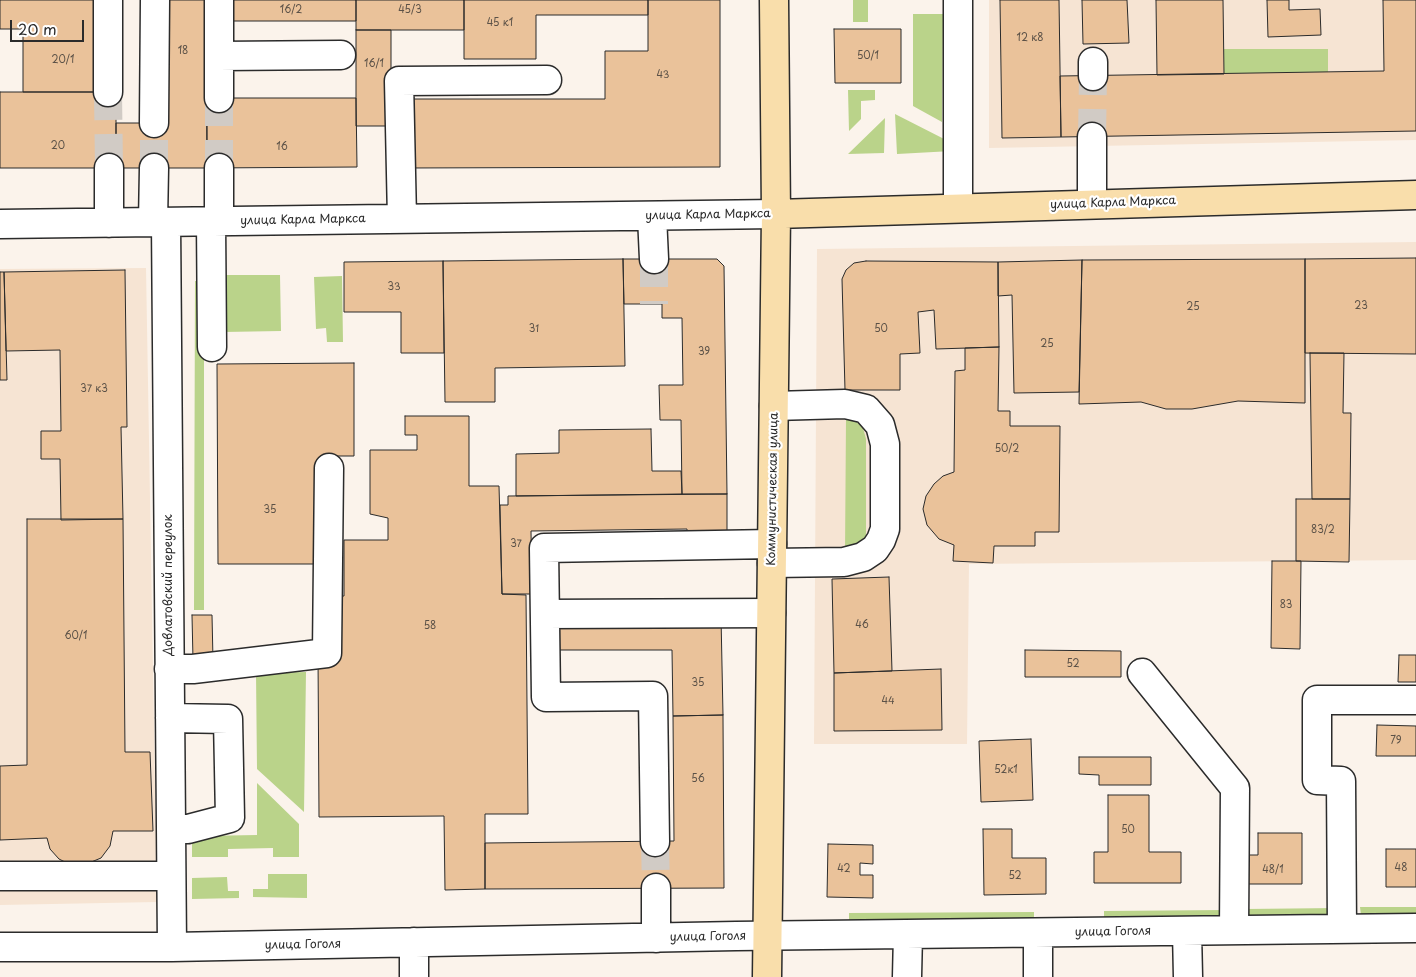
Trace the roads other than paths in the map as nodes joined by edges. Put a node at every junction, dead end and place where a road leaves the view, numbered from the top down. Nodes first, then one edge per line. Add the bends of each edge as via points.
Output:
1 (108, 0) edge
2 (154, 0) edge
3 (219, 0) edge
4 (774, 0) edge
5 (958, 0) edge
6 (341, 55) dead end
7 (219, 56) junction
8 (547, 80) dead end
9 (108, 92) tunnel mouth
10 (219, 98) tunnel mouth
11 (154, 123) tunnel mouth
12 (1092, 137) tunnel mouth
13 (109, 168) tunnel mouth
14 (154, 168) tunnel mouth
15 (219, 168) tunnel mouth
16 (1416, 195) edge
17 (1092, 204) junction
18 (958, 208) junction
19 (776, 214) junction
20 (652, 216) junction
21 (402, 219) junction
22 (215, 221) junction
23 (160, 222) junction
24 (109, 223) junction
25 (0, 224) edge
26 (654, 259) tunnel mouth
27 (212, 347) dead end
28 (774, 406) junction
29 (329, 468) dead end
30 (772, 554) junction
31 (771, 613) junction
32 (545, 614) junction
33 (169, 669) junction
34 (1142, 673) dead end
35 (1416, 700) edge
36 (170, 718) junction
37 (171, 829) junction
38 (655, 842) tunnel mouth
39 (0, 876) edge
40 (171, 876) junction
41 (656, 888) tunnel mouth
42 (1416, 928) edge
43 (1342, 929) junction
44 (1234, 930) junction
45 (1187, 931) junction
46 (1038, 933) junction
47 (908, 934) junction
48 (767, 936) junction
49 (656, 938) junction
50 (414, 942) junction
51 (0, 947) edge
52 (172, 947) junction
53 (414, 977) edge
54 (767, 977) edge
55 (907, 977) edge
56 (1038, 977) edge
57 (1188, 977) edge

1 - 9 street
2 - 11 street
3 - 7 street
4 - 19 main road, Коммунистическая улица
5 - 18 street
6 - 7 street
7 - 10 street
8 - 21 street via 399,81
12 - 17 street
13 - 24 street
14 - 23 street, Довлатовский переулок
15 - 22 street
16 - 17 main road, улица Карла Маркса
17 - 18 main road, улица Карла Маркса
18 - 19 main road, улица Карла Маркса
19 - 20 street, улица Карла Маркса
19 - 28 main road, Коммунистическая улица
20 - 21 street, улица Карла Маркса
20 - 26 street
21 - 22 street, улица Карла Маркса
22 - 23 street, улица Карла Маркса
22 - 27 street
23 - 24 street, улица Карла Маркса
23 - 33 street, Довлатовский переулок
24 - 25 street, улица Карла Маркса
28 - 30 main road, Коммунистическая улица
28 - 30 street via 845,404 866,410 880,425 885,444 885,520 881,540 863,557 844,562
29 - 33 street via 327,653
30 - 31 main road, Коммунистическая улица
30 - 32 street via 544,548
31 - 32 street
31 - 48 main road, Коммунистическая улица
32 - 38 street via 546,697 653,696
33 - 36 street, Довлатовский переулок
34 - 44 street via 1235,788
35 - 43 street via 1317,700 1317,780 1340,781
36 - 37 street, Довлатовский переулок
36 - 37 street via 228,719 230,818 188,829
37 - 40 street, Довлатовский переулок
39 - 40 street
40 - 52 street, Довлатовский переулок
41 - 49 street
42 - 43 street, улица Гоголя
43 - 44 street, улица Гоголя
44 - 45 street, улица Гоголя
45 - 46 street, улица Гоголя
45 - 57 street
46 - 47 street, улица Гоголя
46 - 56 street
47 - 48 street, улица Гоголя
47 - 55 street
48 - 49 street, улица Гоголя
48 - 54 main road, Коммунистическая улица
49 - 50 street, улица Гоголя
50 - 52 street, улица Гоголя
50 - 53 street
51 - 52 street, улица Гоголя

